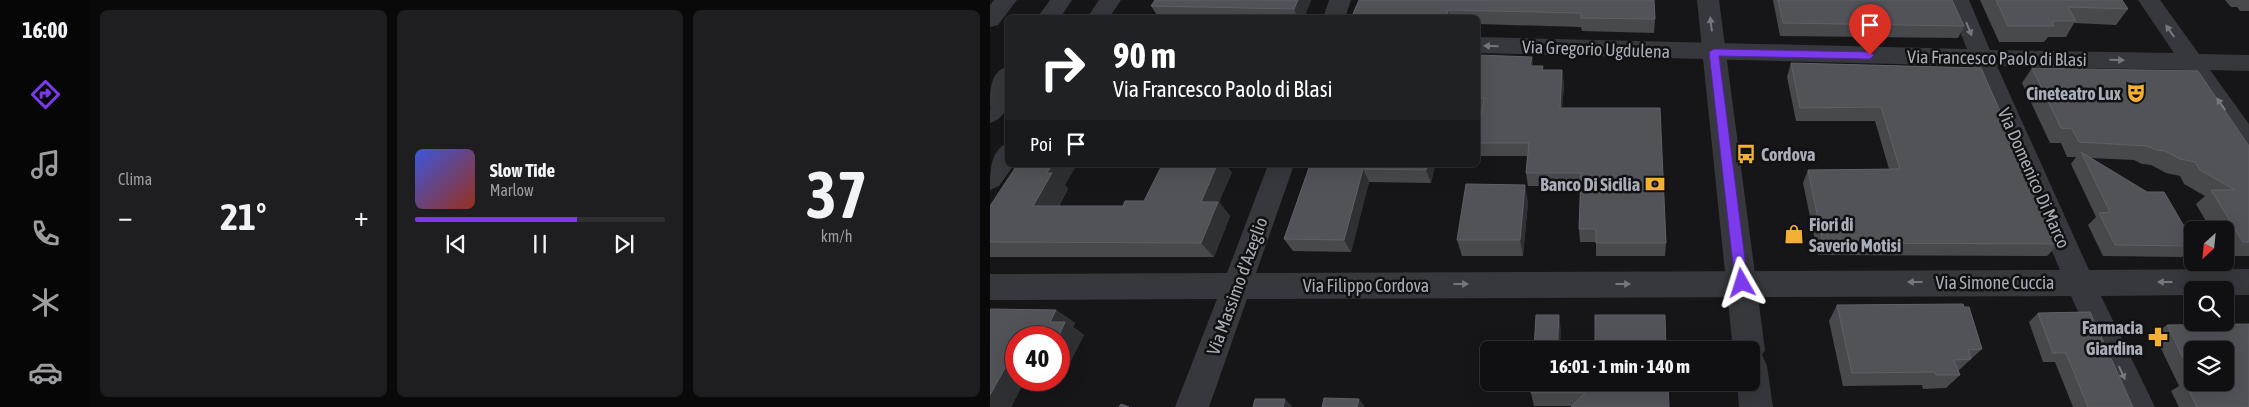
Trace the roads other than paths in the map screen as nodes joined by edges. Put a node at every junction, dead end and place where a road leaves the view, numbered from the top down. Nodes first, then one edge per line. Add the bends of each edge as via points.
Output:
1 (1006, 0) edge
2 (1061, 0) edge
3 (1072, 0) edge
4 (1110, 0) edge
5 (1340, 0) edge
6 (1708, 0) edge
7 (1958, 0) edge
8 (2147, 2) edge
9 (1050, 15) edge
10 (1062, 15) edge
11 (1100, 15) edge
12 (1335, 15) edge
13 (990, 20) edge
14 (1480, 46) edge
15 (1714, 52) junction
16 (1981, 57) junction
17 (2192, 62) junction
18 (2249, 63) edge
19 (1005, 78) edge
20 (1005, 94) edge
21 (990, 98) edge
22 (990, 114) edge
23 (2249, 144) edge
24 (1005, 157) edge
25 (1280, 167) edge
26 (990, 178) edge
27 (2079, 281) junction
28 (2249, 282) edge
29 (1742, 283) junction
30 (1237, 285) junction
31 (990, 287) edge
32 (1748, 341) edge
33 (1754, 391) edge
34 (1192, 407) edge
35 (1756, 407) edge
36 (2138, 407) edge

1 - 13 street
2 - 9 street
3 - 10 street
4 - 11 street
5 - 12 street
15 -> 6 street
7 -> 16 street, Via Domenico Di Marco
17 -> 8 street
15 -> 14 street, Via Gregorio Ugdulena
15 - 16 street, Via Francesco Paolo di Blasi
15 - 29 street
16 -> 17 street, Via Francesco Paolo di Blasi
16 - 27 street, Via Domenico Di Marco
17 - 18 street, Via Francesco Paolo di Blasi
23 -> 17 street
19 - 21 street
20 - 22 street
24 - 26 street
25 - 30 street, Via Massimo d'Azeglio
28 -> 27 street, Via Simone Cuccia
27 -> 29 street, Via Simone Cuccia
27 -> 36 street, Via Domenico Di Marco
30 -> 29 street, Via Filippo Cordova
29 - 32 street
30 - 31 street, Via Filippo Cordova
30 - 34 street, Via Massimo d'Azeglio
33 - 35 street

